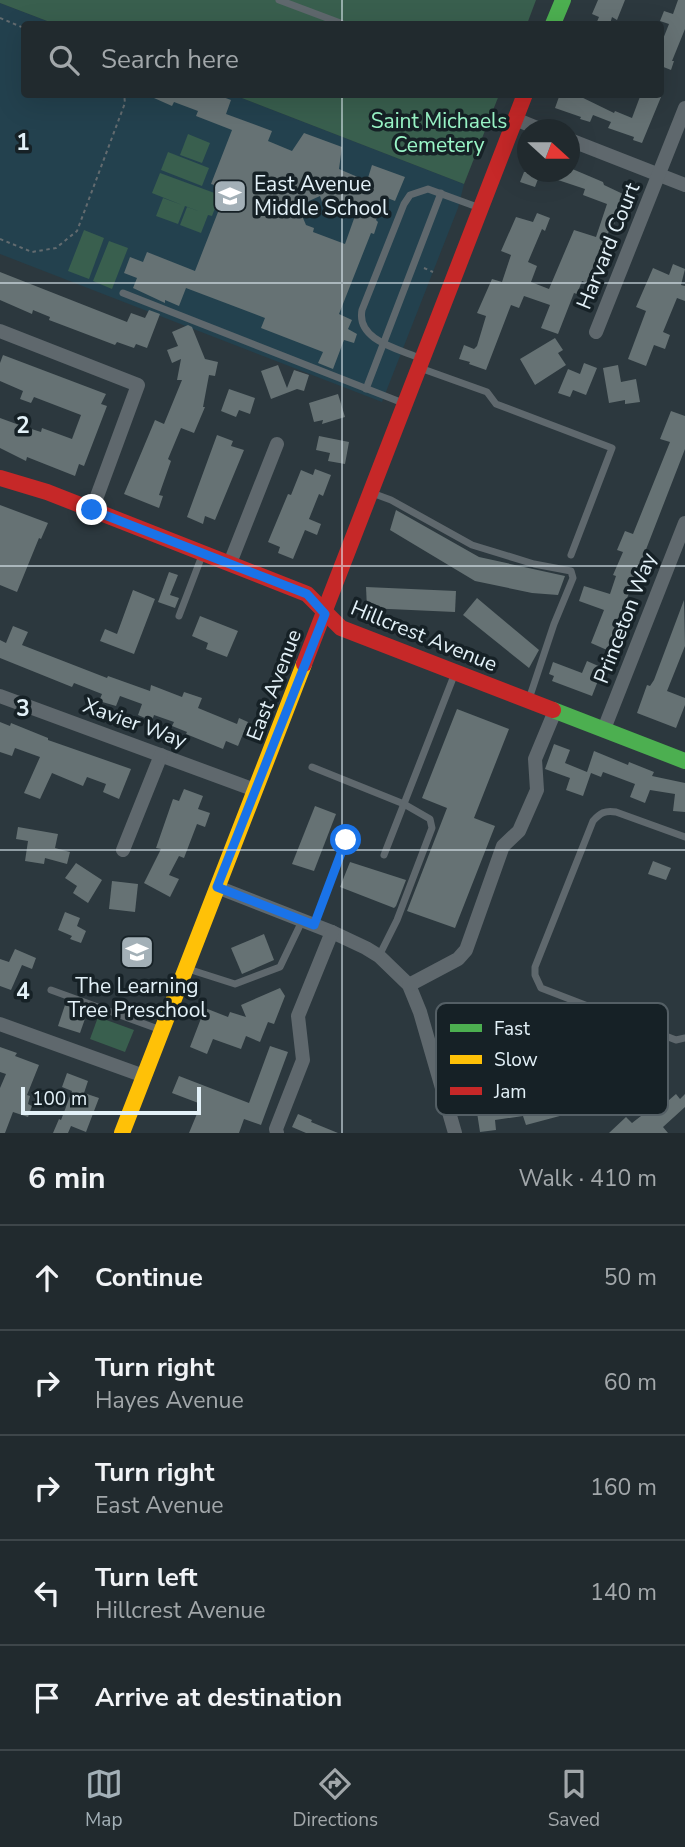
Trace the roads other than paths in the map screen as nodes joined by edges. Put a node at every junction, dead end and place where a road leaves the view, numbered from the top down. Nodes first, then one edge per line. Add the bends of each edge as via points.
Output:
1 (279, 0) edge
2 (563, 0) edge
3 (335, 21) edge
4 (554, 21) edge
5 (523, 98) edge
6 (685, 108) edge
7 (515, 119) joint
8 (580, 144) edge
9 (659, 175) junction
10 (685, 185) edge
11 (441, 193) junction
12 (481, 208) junction
13 (123, 293) dead end
14 (0, 331) edge
15 (597, 331) dead end
16 (383, 342) junction
17 (421, 363) junction
18 (366, 389) junction
19 (405, 404) junction
20 (277, 444) dead end
21 (0, 478) edge
22 (371, 493) junction
23 (92, 510) junction
24 (685, 523) edge
25 (203, 553) junction
26 (571, 555) dead end
27 (230, 563) junction
28 (325, 614) junction
29 (179, 616) dead end
30 (455, 672) junction
31 (0, 696) edge
32 (529, 701) junction
33 (555, 711) junction
34 (604, 729) junction
35 (161, 755) junction
36 (685, 761) edge
37 (312, 766) dead end
38 (255, 790) junction
39 (404, 804) junction
40 (685, 837) edge
41 (346, 840) dead end
42 (123, 850) dead end
43 (384, 855) dead end
44 (217, 887) junction
45 (308, 923) junction
46 (332, 932) junction
47 (379, 956) junction
48 (186, 968) junction
49 (409, 985) junction
50 (51, 990) dead end
51 (582, 1003) edge
52 (0, 1024) edge
53 (162, 1030) junction
54 (668, 1037) edge
55 (685, 1038) edge
56 (436, 1064) edge
57 (144, 1076) junction
58 (450, 1115) edge
59 (122, 1133) edge
60 (277, 1133) edge
61 (454, 1133) edge

1 - 3 lane
2 - 4 main road
5 - 7 main road, East Avenue
6 - 9 street, Harvard Court
7 - 12 main road, East Avenue
8 - 9 street
9 - 10 street
9 - 15 street, Harvard Court
11 - 12 lane
11 - 16 lane
11 - 16 lane via 428,189 407,199 366,298 362,324 369,335
12 - 17 main road, East Avenue
13 - 18 lane
14 - 23 street via 138,385
16 - 17 lane
16 - 18 lane
17 - 19 main road, East Avenue
17 - 26 lane via 487,392 496,404 612,448
18 - 19 lane
19 - 22 main road, East Avenue
20 - 27 street
21 - 23 main road, Hillcrest Avenue
22 - 28 main road, East Avenue
22 - 32 lane via 472,545 534,565 571,571 573,578
23 - 25 main road, Hillcrest Avenue
24 - 34 street, Princeton Way
25 - 27 main road, Hillcrest Avenue
25 - 29 lane
27 - 28 main road, Hillcrest Avenue via 307,594
28 - 30 main road, Hillcrest Avenue via 341,628
28 - 38 main road, East Avenue
30 - 32 main road, Hillcrest Avenue
30 - 39 lane
31 - 35 street, Xavier Way
32 - 33 main road, Hillcrest Avenue
33 - 34 main road, Hillcrest Avenue
33 - 49 street via 535,759 537,790 519,831 503,846 466,950
34 - 36 main road, Hillcrest Avenue
35 - 38 street, Xavier Way
35 - 42 street
37 - 39 lane
38 - 44 main road, East Avenue
39 - 43 lane
39 - 47 lane via 425,814 432,828
40 - 51 lane via 607,810 593,821 535,967 541,988
41 - 45 lane
44 - 45 street
44 - 48 main road, East Avenue
45 - 46 street
45 - 48 lane via 280,967 242,983
46 - 47 street
46 - 60 street via 298,1016 303,1060
47 - 49 street
48 - 53 main road, East Avenue
49 - 56 street
50 - 53 lane
52 - 57 street
53 - 57 main road, East Avenue
54 - 55 lane
57 - 59 main road, East Avenue
58 - 61 street

